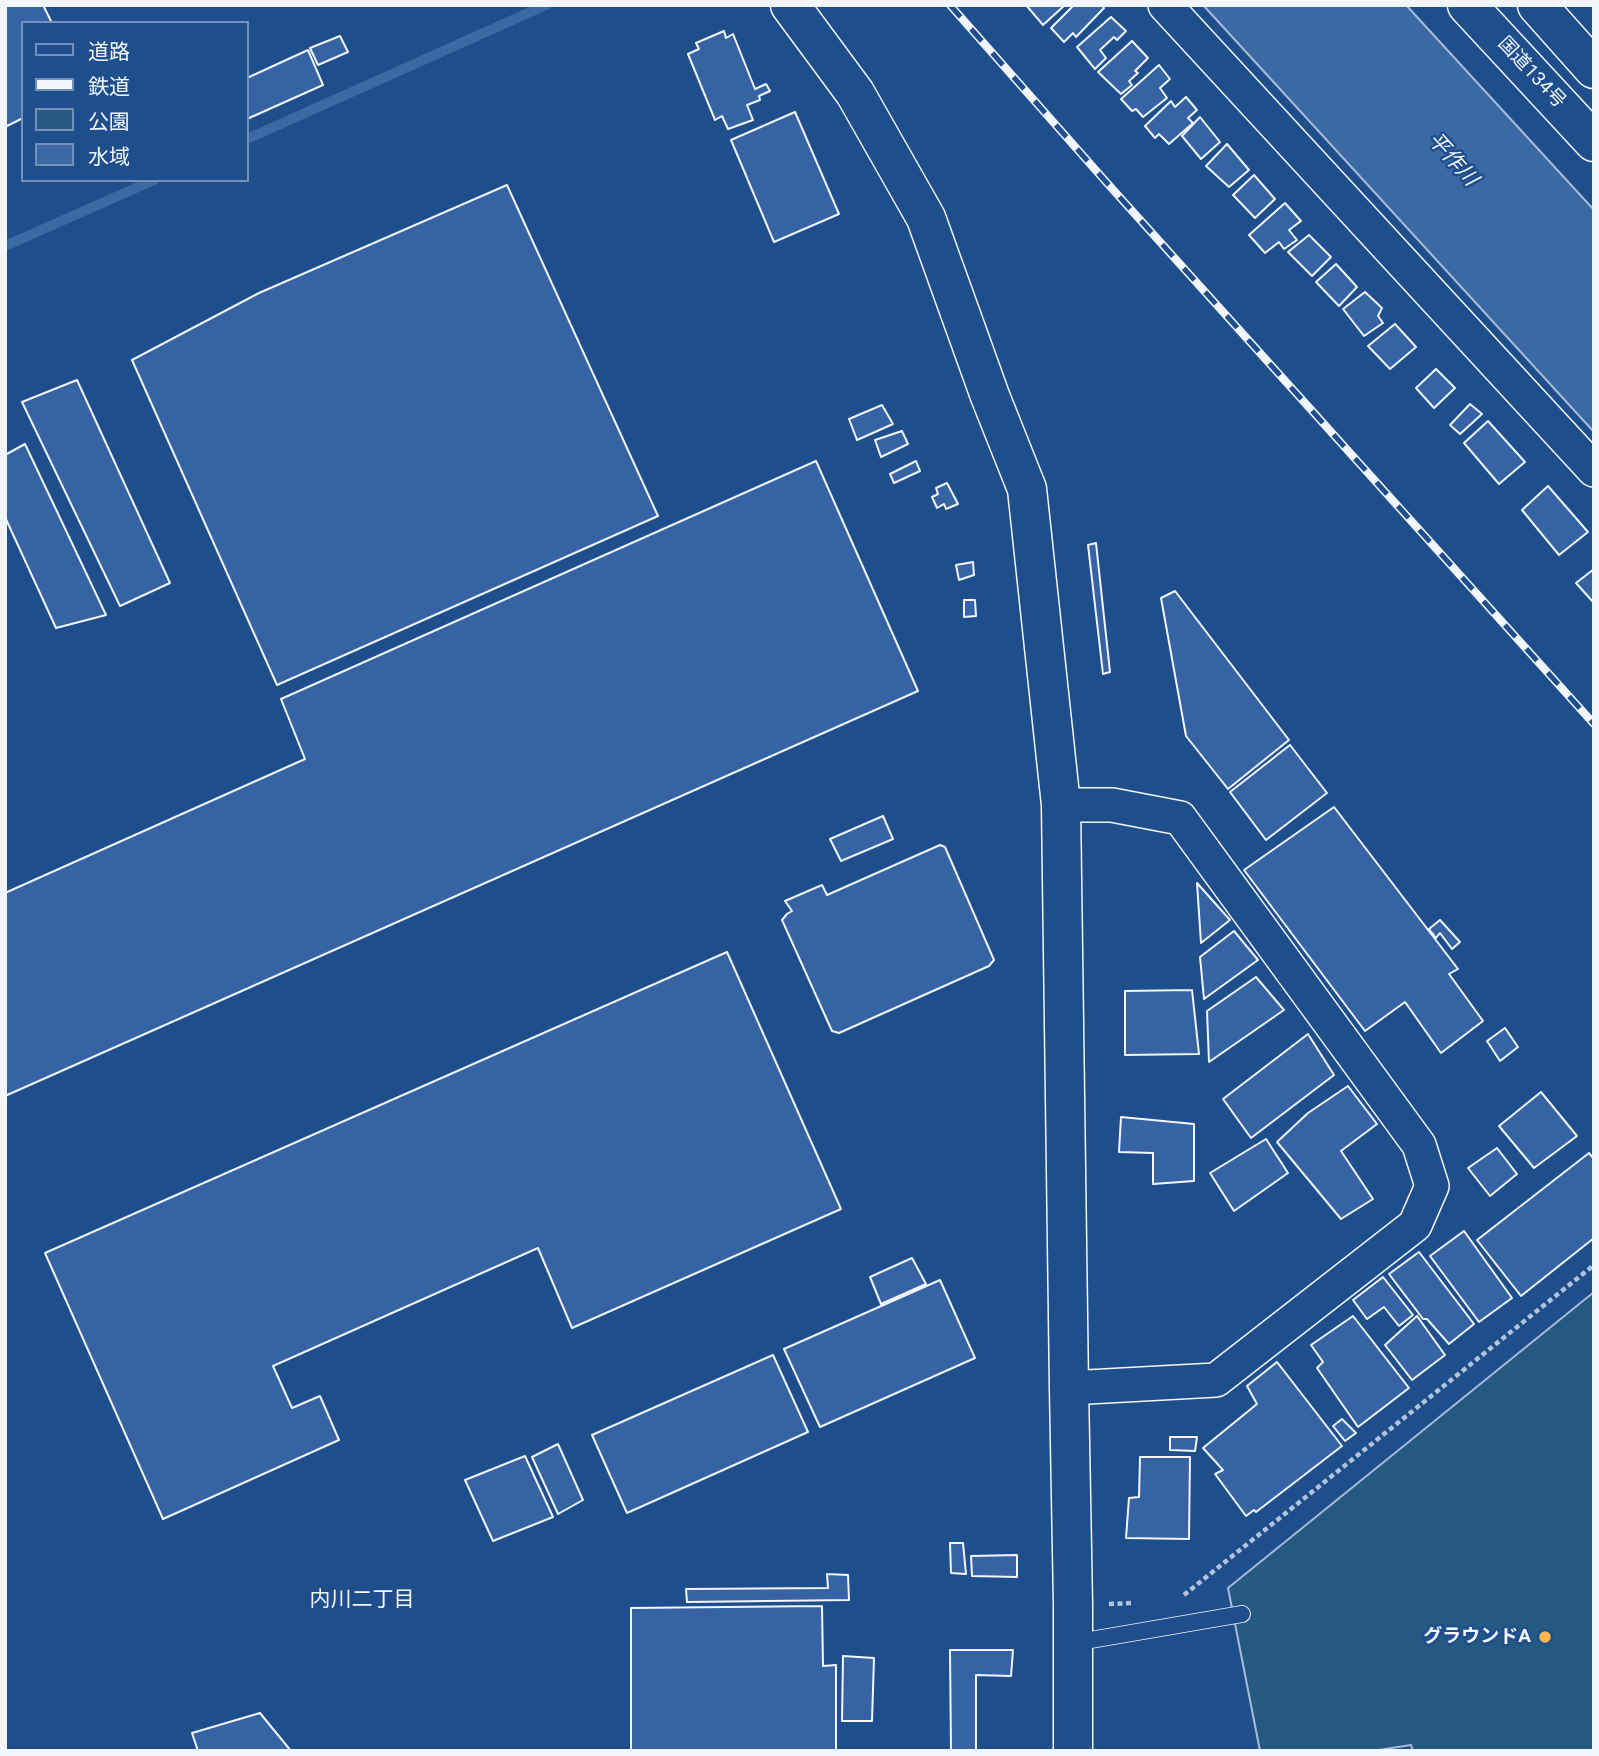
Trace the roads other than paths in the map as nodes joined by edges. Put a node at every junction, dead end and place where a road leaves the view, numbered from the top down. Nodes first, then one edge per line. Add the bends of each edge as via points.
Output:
1 (790, 5) edge
2 (1165, 5) edge
3 (1467, 5) edge
4 (1537, 5) edge
5 (1594, 69) edge
6 (1594, 142) edge
7 (1594, 470) edge
8 (1061, 805) junction
9 (1069, 1388) junction
10 (1242, 1614) dead end
11 (1073, 1643) junction
12 (1073, 1751) edge

1 - 8 main road via 855,93 926,218 1027,489
2 - 7 street
3 - 6 main road, 国道134号
4 - 5 main road
8 - 9 main road
8 - 9 street via 1112,805 1180,818 1419,1144 1432,1186 1415,1225 1216,1380
9 - 11 main road
10 - 11 lane
11 - 12 main road

